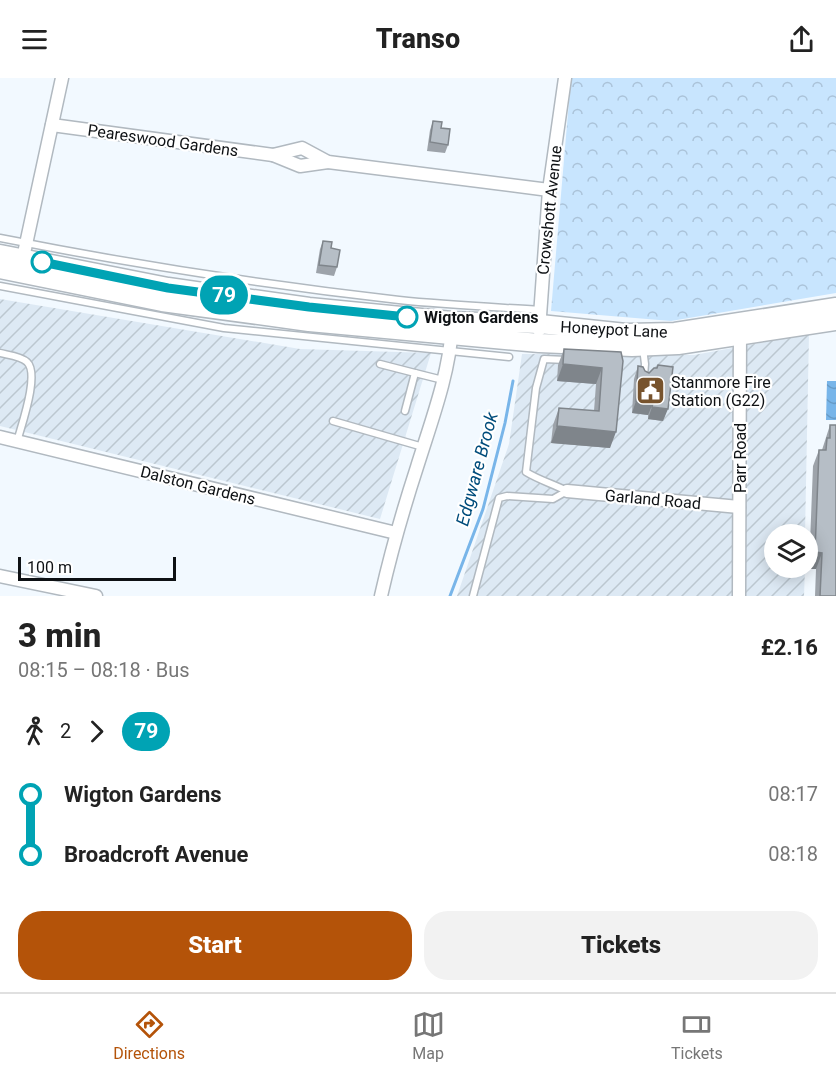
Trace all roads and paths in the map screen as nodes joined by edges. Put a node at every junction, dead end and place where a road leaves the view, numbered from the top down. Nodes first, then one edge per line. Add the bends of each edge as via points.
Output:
1 (62, 78) edge
2 (565, 78) edge
3 (52, 125) junction
4 (273, 155) junction
5 (328, 162) junction
6 (549, 190) junction
7 (0, 238) edge
8 (24, 251) junction
9 (0, 254) edge
10 (0, 269) edge
11 (0, 286) edge
12 (836, 307) edge
13 (161, 310) junction
14 (540, 317) junction
15 (836, 321) edge
16 (739, 328) junction
17 (451, 336) junction
18 (539, 343) junction
19 (621, 344) junction
20 (643, 346) junction
21 (0, 353) edge
22 (509, 357) dead end
23 (577, 361) edge
24 (380, 364) dead end
25 (415, 373) junction
26 (443, 380) junction
27 (644, 380) edge
28 (405, 411) dead end
29 (333, 421) dead end
30 (0, 437) edge
31 (17, 441) junction
32 (423, 447) junction
33 (567, 491) junction
34 (739, 507) junction
35 (396, 532) junction
36 (0, 576) edge
37 (96, 596) edge
38 (381, 596) edge
39 (473, 596) edge
40 (739, 596) edge

1 - 3 street
2 - 6 street, Crowshott Avenue
3 - 4 street, Peareswood Gardens
3 - 8 street
4 - 5 street, Peareswood Gardens via 300,166
4 - 5 street, Peareswood Gardens via 302,147
5 - 6 street, Peareswood Gardens
6 - 14 street, Crowshott Avenue
7 - 8 lane
8 - 9 main road, Honeypot Lane
8 - 14 lane
8 - 17 main road, Honeypot Lane via 168,288 309,307
10 - 13 main road, Honeypot Lane
11 - 13 lane
12 - 16 main road, Honeypot Lane
13 - 17 main road, Honeypot Lane
14 - 17 main road, Honeypot Lane
14 - 18 street, Crowshott Avenue
14 - 19 main road, Honeypot Lane
15 - 16 main road, Honeypot Lane
16 - 19 main road, Honeypot Lane via 675,332
16 - 20 main road, Honeypot Lane via 678,345
16 - 34 street, Parr Road
17 - 18 main road, Honeypot Lane
17 - 22 lane
17 - 26 street
18 - 19 main road, Honeypot Lane
19 - 20 main road, Honeypot Lane
20 - 27 lane
21 - 31 lane via 28,362 33,377
23 - 33 lane via 544,359 536,388 526,472
24 - 25 lane
25 - 26 lane
25 - 28 lane
26 - 32 street
29 - 32 lane
30 - 31 street, Dalston Gardens
31 - 35 street, Dalston Gardens
32 - 35 street
33 - 34 street, Garland Road
33 - 39 lane via 553,500 499,498
34 - 40 street, Parr Road
35 - 38 street
36 - 37 street

